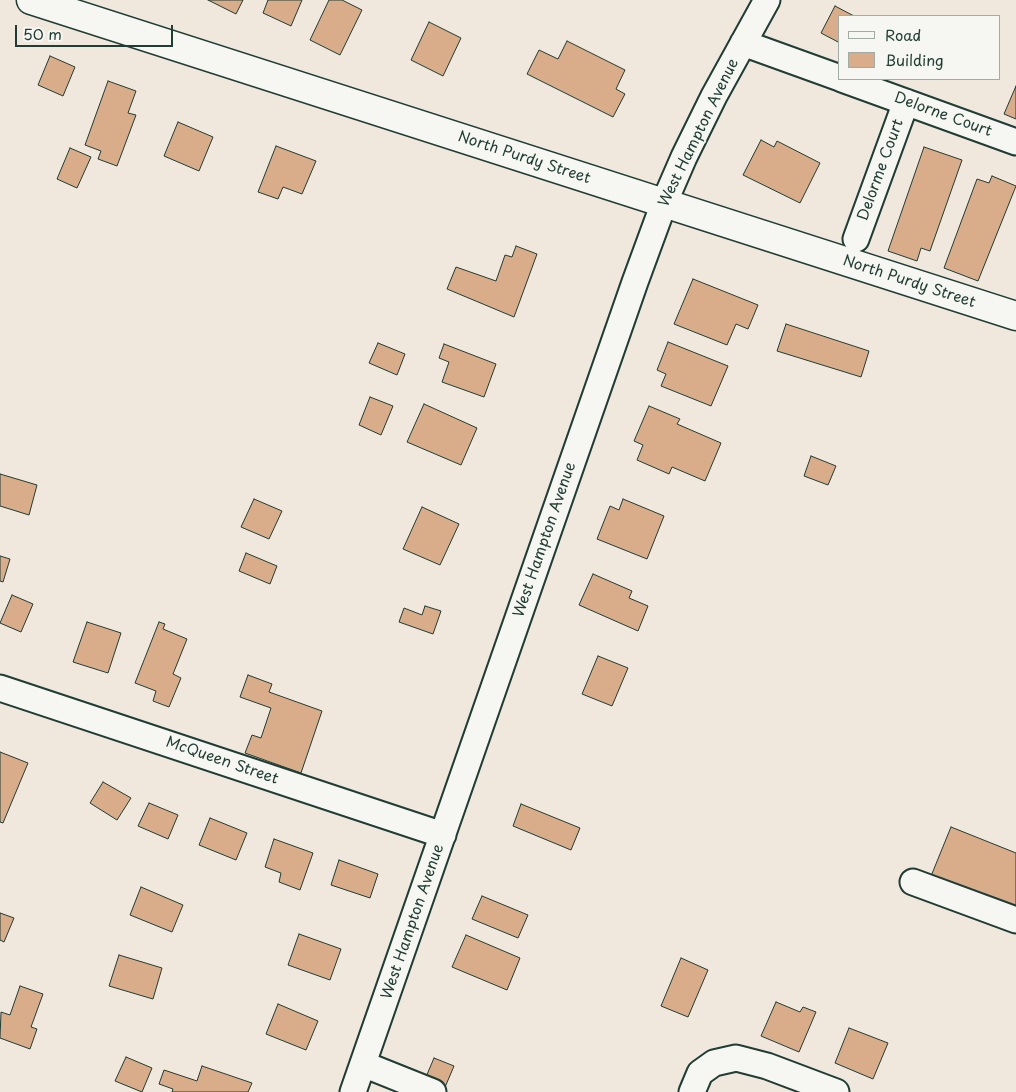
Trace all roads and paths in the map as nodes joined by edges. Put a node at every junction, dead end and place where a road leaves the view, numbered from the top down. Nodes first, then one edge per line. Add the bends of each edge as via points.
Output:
1 (32, 0) edge
2 (767, 0) edge
3 (743, 43) junction
4 (838, 77) edge
5 (846, 80) edge
6 (906, 102) junction
7 (1016, 142) edge
8 (664, 203) junction
9 (856, 239) dead end
10 (1016, 316) edge
11 (0, 688) edge
12 (443, 836) junction
13 (913, 882) dead end
14 (1016, 920) edge
15 (363, 1064) junction
16 (353, 1092) edge
17 (433, 1092) edge
18 (692, 1092) edge
19 (836, 1092) edge

1 - 8 street, North Purdy Street
2 - 3 street, West Hampton Avenue
3 - 4 street, Delorne Court
3 - 8 street, West Hampton Avenue
5 - 6 street, Delorne Court
6 - 7 street, Delorne Court
6 - 9 street, Delorme Court
8 - 10 street, North Purdy Street
8 - 12 street, West Hampton Avenue
11 - 12 street, McQueen Street
12 - 15 street, West Hampton Avenue
13 - 14 street
15 - 16 street, West Hampton Avenue
15 - 17 street
18 - 19 street via 700,1073 714,1062 736,1058

